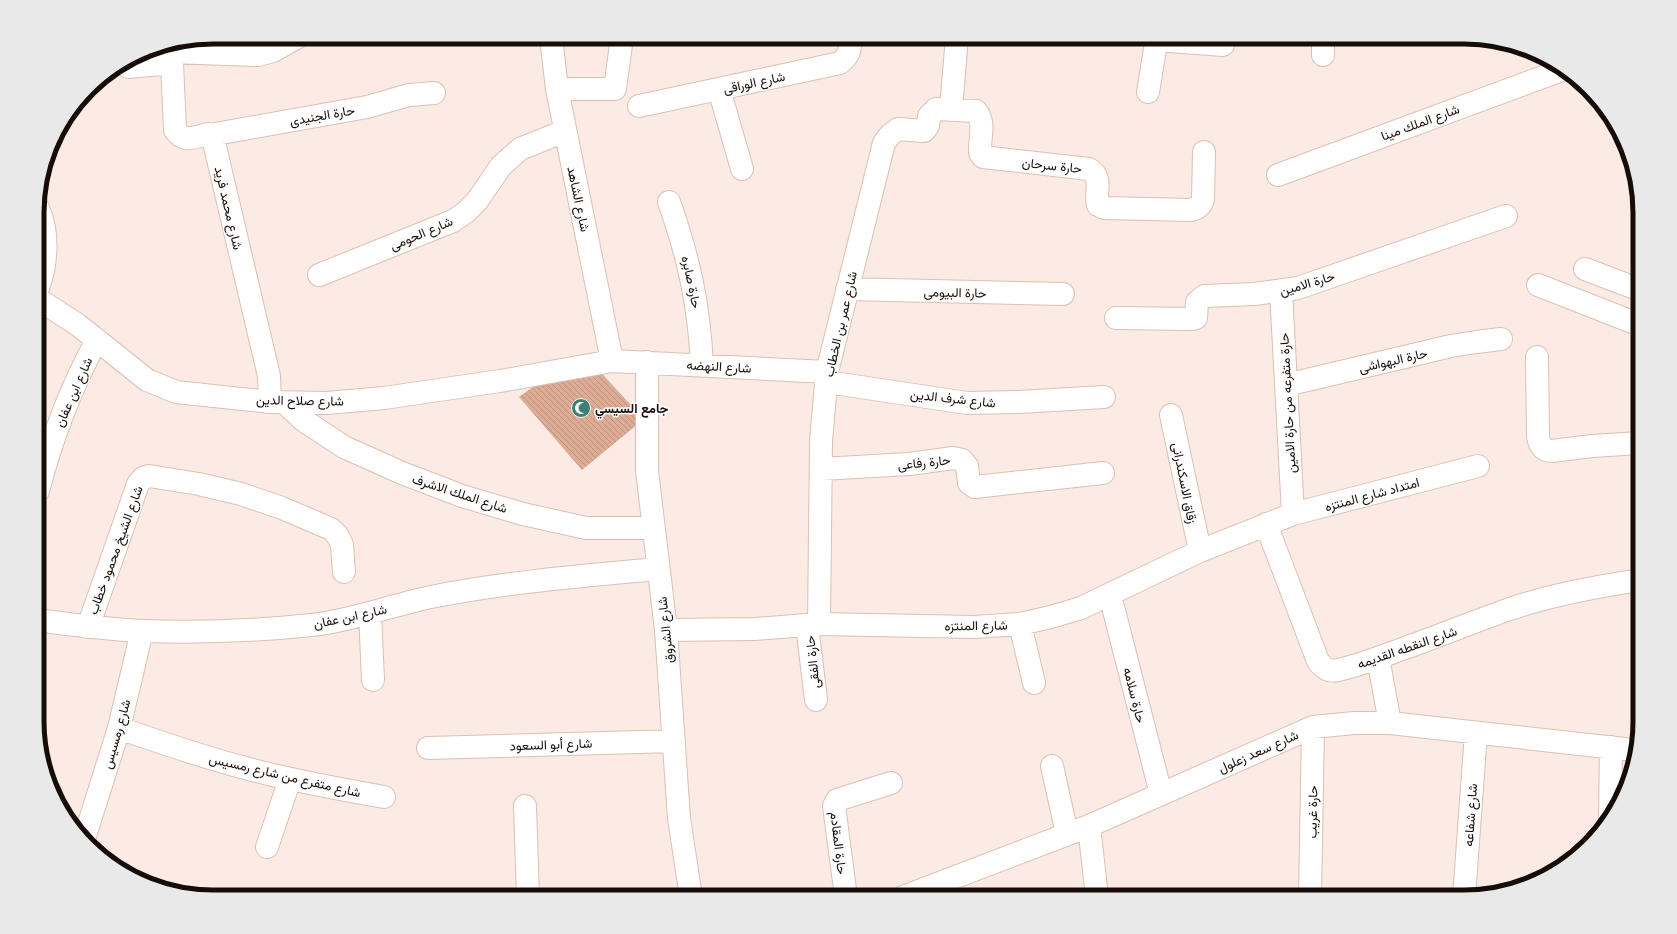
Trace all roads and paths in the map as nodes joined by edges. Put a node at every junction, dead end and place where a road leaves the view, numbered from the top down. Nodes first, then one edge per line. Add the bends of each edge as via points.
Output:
1 (286, 44) edge
2 (552, 44) edge
3 (621, 44) edge
4 (851, 44) edge
5 (957, 44) edge
6 (1156, 44) edge
7 (1212, 44) edge
8 (1223, 45) dead end
9 (170, 54) edge
10 (130, 66) edge
11 (1556, 72) edge
12 (557, 89) junction
13 (719, 89) junction
14 (1148, 92) dead end
15 (434, 93) dead end
16 (639, 106) dead end
17 (951, 109) junction
18 (565, 131) junction
19 (921, 132) joint
20 (210, 135) junction
21 (1204, 152) dead end
22 (742, 169) dead end
23 (1278, 175) dead end
24 (669, 202) dead end
25 (1506, 216) dead end
26 (44, 231) edge
27 (44, 267) edge
28 (1586, 269) dead end
29 (318, 275) dead end
30 (1538, 285) dead end
31 (1633, 287) edge
32 (847, 289) junction
33 (1281, 291) junction
34 (1063, 294) dead end
35 (44, 303) edge
36 (1116, 318) dead end
37 (1633, 322) edge
38 (1501, 339) dead end
39 (97, 340) junction
40 (1537, 357) dead end
41 (612, 361) junction
42 (647, 362) junction
43 (702, 365) junction
44 (827, 377) junction
45 (1286, 385) junction
46 (1104, 397) dead end
47 (277, 403) junction
48 (1171, 415) dead end
49 (1633, 443) edge
50 (44, 454) edge
51 (1478, 466) dead end
52 (821, 469) junction
53 (1103, 473) dead end
54 (1293, 514) junction
55 (1266, 524) junction
56 (653, 528) junction
57 (1200, 551) junction
58 (658, 569) junction
59 (344, 572) dead end
60 (1633, 581) edge
61 (1110, 595) junction
62 (370, 613) junction
63 (44, 621) edge
64 (813, 624) junction
65 (1020, 624) junction
66 (88, 627) junction
67 (666, 630) junction
68 (142, 631) junction
69 (1378, 658) junction
70 (373, 680) dead end
71 (1034, 683) dead end
72 (816, 700) dead end
73 (1390, 723) junction
74 (1313, 727) junction
75 (118, 728) junction
76 (1476, 733) junction
77 (674, 741) junction
78 (1611, 747) junction
79 (428, 748) dead end
80 (1631, 750) edge
81 (1052, 766) dead end
82 (290, 779) junction
83 (891, 783) dead end
84 (1161, 794) junction
85 (384, 797) dead end
86 (1611, 804) edge
87 (524, 806) dead end
88 (1089, 826) junction
89 (86, 832) edge
90 (1067, 834) junction
91 (267, 847) dead end
92 (528, 890) edge
93 (690, 890) edge
94 (845, 890) edge
95 (921, 890) edge
96 (1097, 890) edge
97 (1310, 890) edge
98 (1465, 890) edge

1 - 9 street via 258,55
2 - 12 street, شارع الشاهد
3 - 12 street via 615,89
4 - 13 street, شارع الوراقى via 848,57 840,63
5 - 17 street
6 - 14 street
7 - 8 street
9 - 10 street
9 - 20 street via 175,130 184,138
11 - 23 street, شارع الملك مينا
12 - 18 street, شارع الشاهد
13 - 16 street, شارع الوراقى
13 - 22 street
15 - 20 street, حارة الجنيدى via 409,95 367,107
17 - 19 street, حارة سرحان via 936,109 932,112 927,128
17 - 21 street, حارة سرحان via 976,111 982,120 980,153 983,157 1093,171 1098,179 1097,201 1101,207 1192,210 1197,208 1203,199
18 - 29 street, شارع الحومى via 520,148 501,166 477,201 452,221
18 - 41 street, شارع الشاهد
19 - 32 street, شارع عمر بن الخطاب via 898,129 884,144
20 - 47 street, شارع محمد فريد via 213,138
24 - 43 street, حارة صابره via 683,241 693,281 698,308
25 - 33 street, حارة الامين
26 - 27 street
28 - 31 street
30 - 37 street
32 - 34 street, حارة البيومى
32 - 44 street, شارع عمر بن الخطاب
33 - 36 street, حارة الامين via 1204,296 1197,302 1196,318 1192,320
33 - 45 street, حارة متفرعه من حارة الامين
35 - 39 street, شارع صلاح الدين
38 - 45 street, حارة البهواشى via 1451,346
39 - 47 street, شارع صلاح الدين via 147,380 176,392
39 - 50 street, شارع ابن عفان via 79,373
40 - 49 street via 1538,436 1542,448 1552,451
41 - 42 street, شارع النهضه
41 - 47 street, شارع صلاح الدين via 391,397 328,403
42 - 43 street, شارع النهضه
42 - 56 street, شارع الشروق via 647,471
43 - 44 street, شارع النهضه
44 - 46 street, شارع شرف الدين via 967,402 993,404
44 - 52 street, شارع عمر بن الخطاب
45 - 54 street, حارة متفرعه من حارة الامين
47 - 56 street, شارع الملك الاشرف via 344,447 402,474 462,496 523,514 586,528
48 - 57 street, زقاق الاسكندرانى
51 - 54 street, امتداد شارع المنتزه
52 - 53 street, حارة رفاعى via 902,465 953,458 962,460 967,466 969,483 975,487
52 - 64 street, شارع عمر بن الخطاب
54 - 55 street, امتداد شارع المنتزه
55 - 57 street, شارع المنتزه
55 - 69 street, شارع النقطه القديمه via 1318,661 1323,667 1337,670
56 - 58 street, شارع الشروق
57 - 61 street, شارع المنتزه
58 - 62 street, شارع ابن عفان via 500,585 430,597
58 - 67 street, شارع الشروق
59 - 66 street, شارع الشيخ محمود خطاب via 342,545 332,529 241,494 149,476 138,484
60 - 69 street, شارع النقطه القديمه via 1587,588 1547,598
61 - 65 street, شارع المنتزه via 1081,608
61 - 84 street, حارة سلامه
62 - 68 street, شارع ابن عفان via 313,625 238,631
62 - 70 street
63 - 66 street, شارع ابن عفان
64 - 65 street, شارع المنتزه
64 - 67 street, شارع المنتزه via 755,629
64 - 72 street, حارة الفقى
65 - 71 street
66 - 68 street, شارع ابن عفان
67 - 77 street, شارع الشروق
68 - 75 street, شارع رمسيس
69 - 73 street
73 - 74 street, شارع سعد زعلول via 1354,722
73 - 76 street, شارع سعد زعلول
74 - 84 street, شارع سعد زعلول
74 - 97 street, حارة غريب
75 - 82 street, شارع متفرع من شارع رمسيس via 183,750
75 - 89 street, شارع رمسيس
76 - 78 street, شارع سعد زعلول
76 - 98 street, شارع شفاعه
77 - 79 street, شارع أبو السعود
77 - 93 street, شارع الشروق via 679,818
78 - 80 street, شارع سعد زعلول
78 - 86 street
81 - 90 street
82 - 85 street, شارع متفرع من شارع رمسيس
82 - 91 street
83 - 94 street, حارة المقادم via 835,802
84 - 88 street, شارع سعد زعلول
87 - 92 street
88 - 90 street, شارع سعد زعلول
88 - 96 street
90 - 95 street, شارع سعد زعلول

